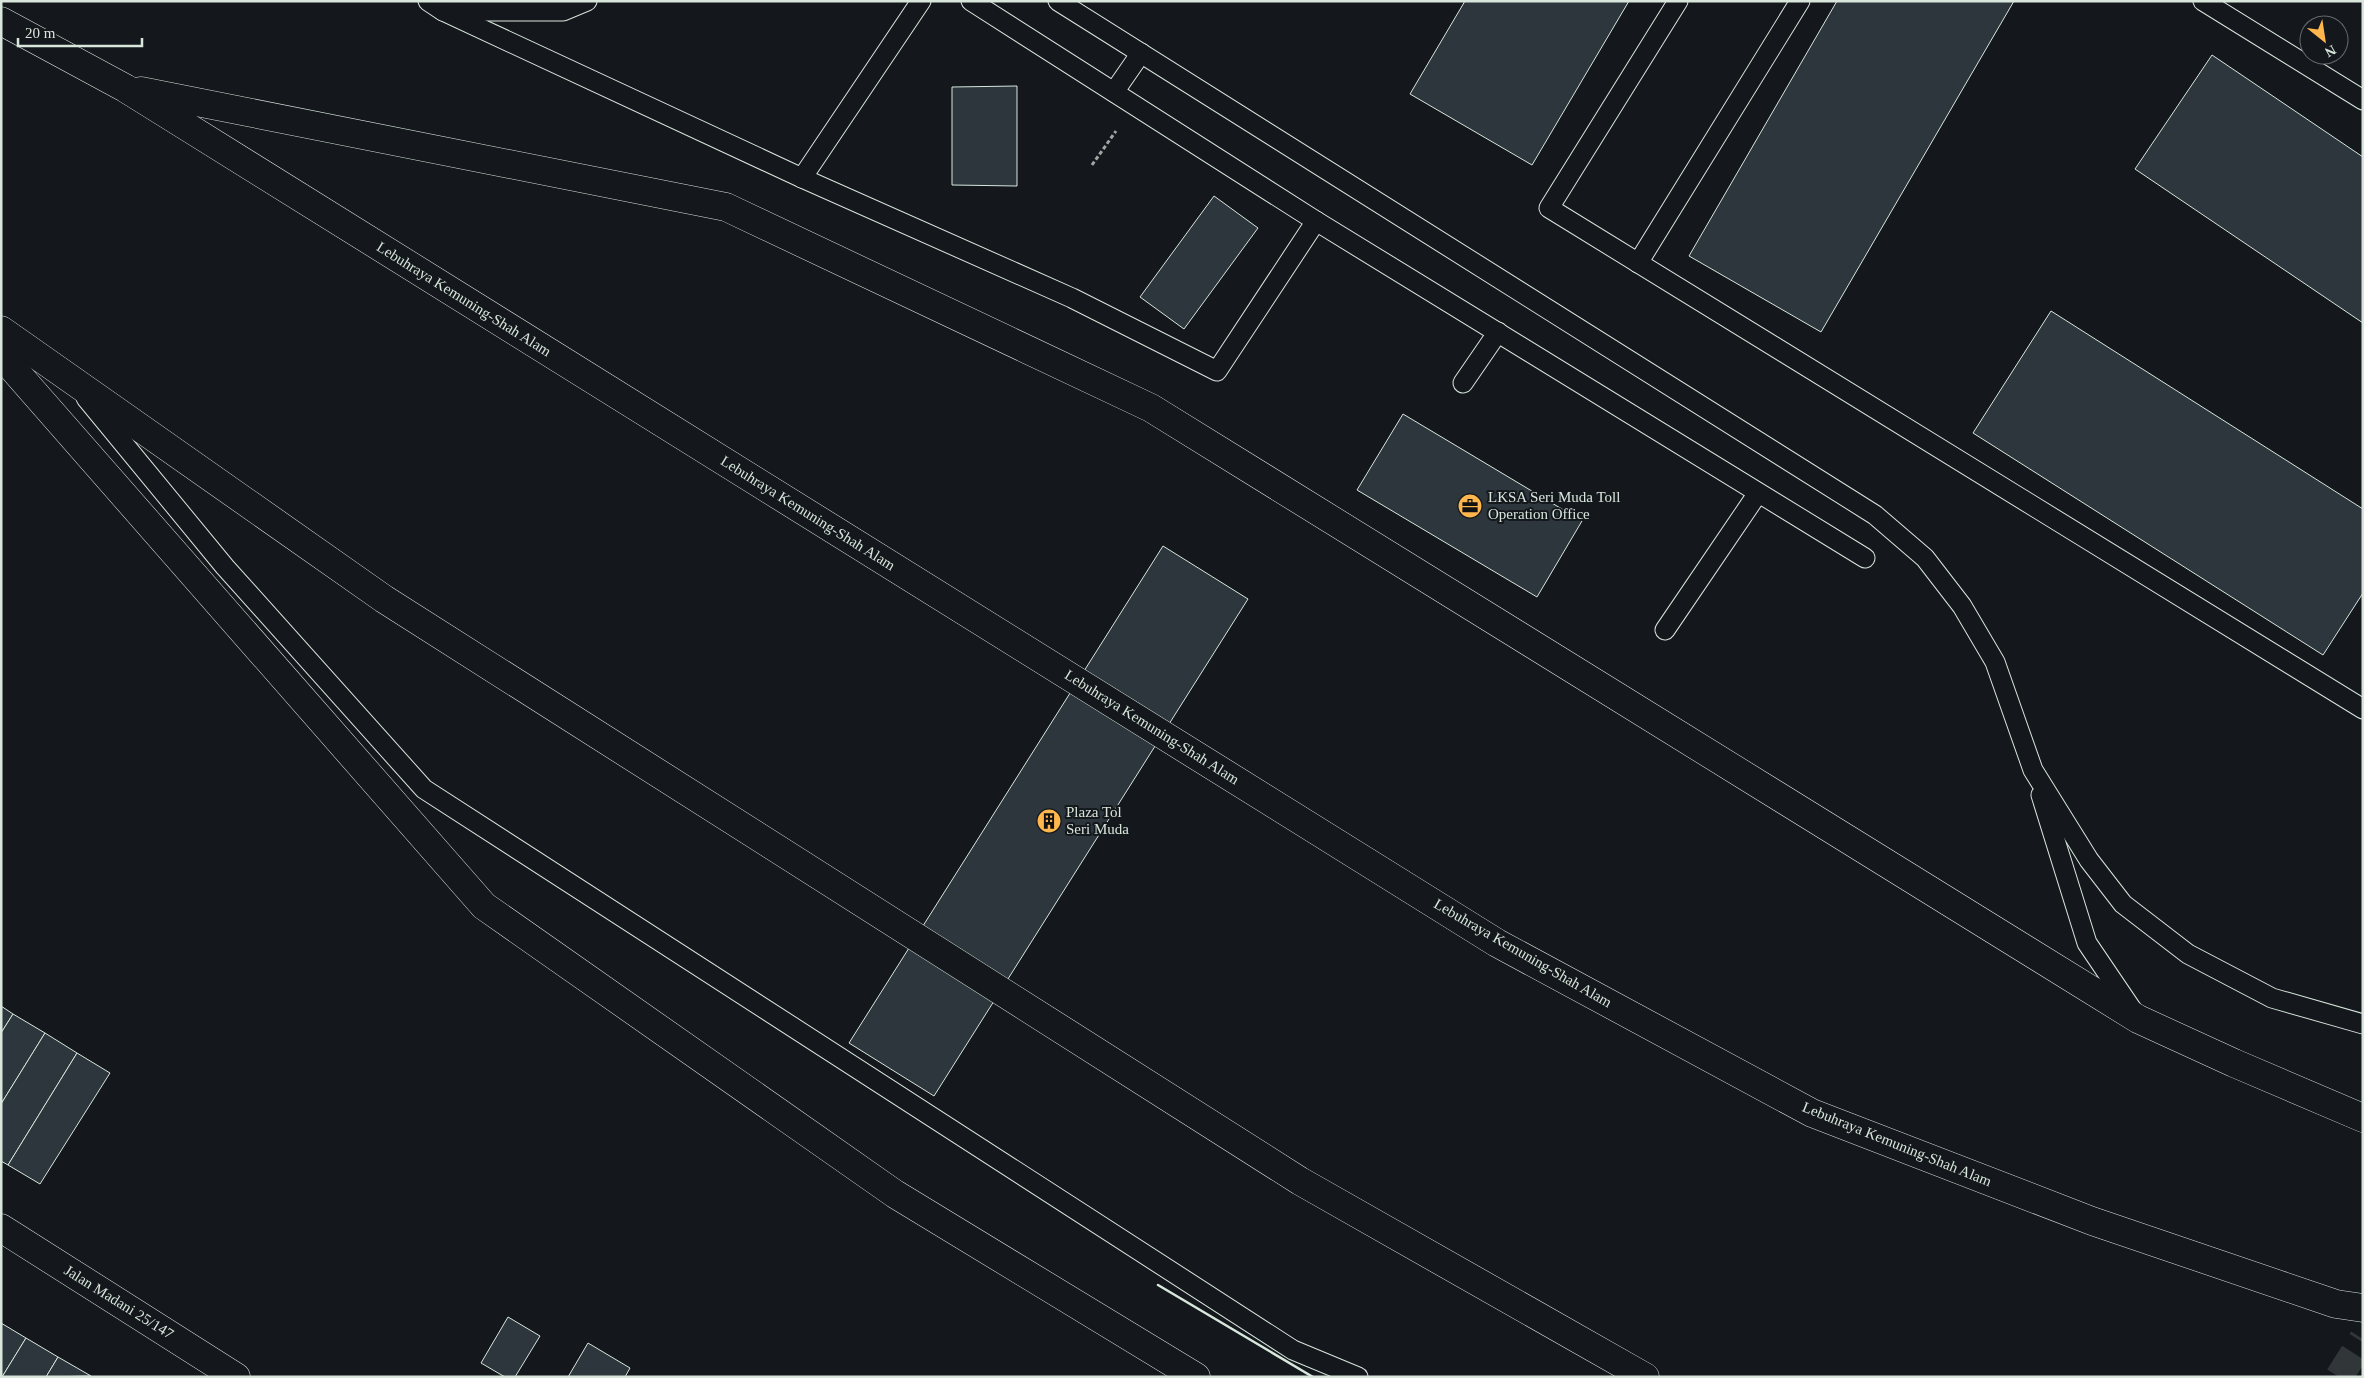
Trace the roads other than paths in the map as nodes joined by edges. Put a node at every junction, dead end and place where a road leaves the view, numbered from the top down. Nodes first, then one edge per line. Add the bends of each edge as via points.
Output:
1 (587, 1) edge
2 (921, 1) edge
3 (971, 1) edge
4 (1058, 1) edge
5 (1678, 1) edge
6 (1800, 1) edge
7 (2203, 1) edge
8 (436, 6) edge
9 (1, 22) edge
10 (1141, 53) junction
11 (124, 88) junction
12 (1114, 92) junction
13 (2363, 100) edge
14 (802, 178) junction
15 (1316, 221) junction
16 (1638, 263) junction
17 (1, 330) edge
18 (1498, 332) junction
19 (1, 355) edge
20 (70, 379) junction
21 (1463, 383) dead end
22 (1758, 493) junction
23 (1865, 558) dead end
24 (1665, 630) dead end
25 (2363, 709) edge
26 (2033, 770) junction
27 (2138, 1018) junction
28 (2363, 1024) edge
29 (2363, 1118) edge
30 (1, 1228) edge
31 (2363, 1308) edge
32 (236, 1377) edge
33 (1196, 1377) edge
34 (1358, 1377) edge
35 (1645, 1377) edge

1 - 8 lane via 563,11
2 - 14 lane
3 - 12 lane
4 - 10 lane
5 - 16 lane via 1549,208
6 - 16 lane
7 - 13 lane
8 - 14 lane
9 - 11 main road, Lebuhraya Kemuning-Shah Alam
10 - 12 lane
10 - 26 lane via 1875,515 1925,558 1962,606 1995,662
11 - 27 main road via 726,207 1150,408
11 - 31 main road, Lebuhraya Kemuning-Shah Alam via 1498,942 1812,1113 2092,1222 2336,1304
12 - 15 lane
14 - 15 lane via 1072,298 1217,371
15 - 18 lane
16 - 25 lane
17 - 20 main road
18 - 21 lane
18 - 22 lane
19 - 33 main road via 484,906 894,1194
20 - 34 lane via 225,566 424,789 1293,1350
20 - 35 main road via 384,599 1300,1181
22 - 23 lane
22 - 24 lane
26 - 27 lane via 2087,943
26 - 28 lane via 2089,860 2130,910 2188,954 2272,998
27 - 29 main road
30 - 32 main road, Jalan Madani 25/147

